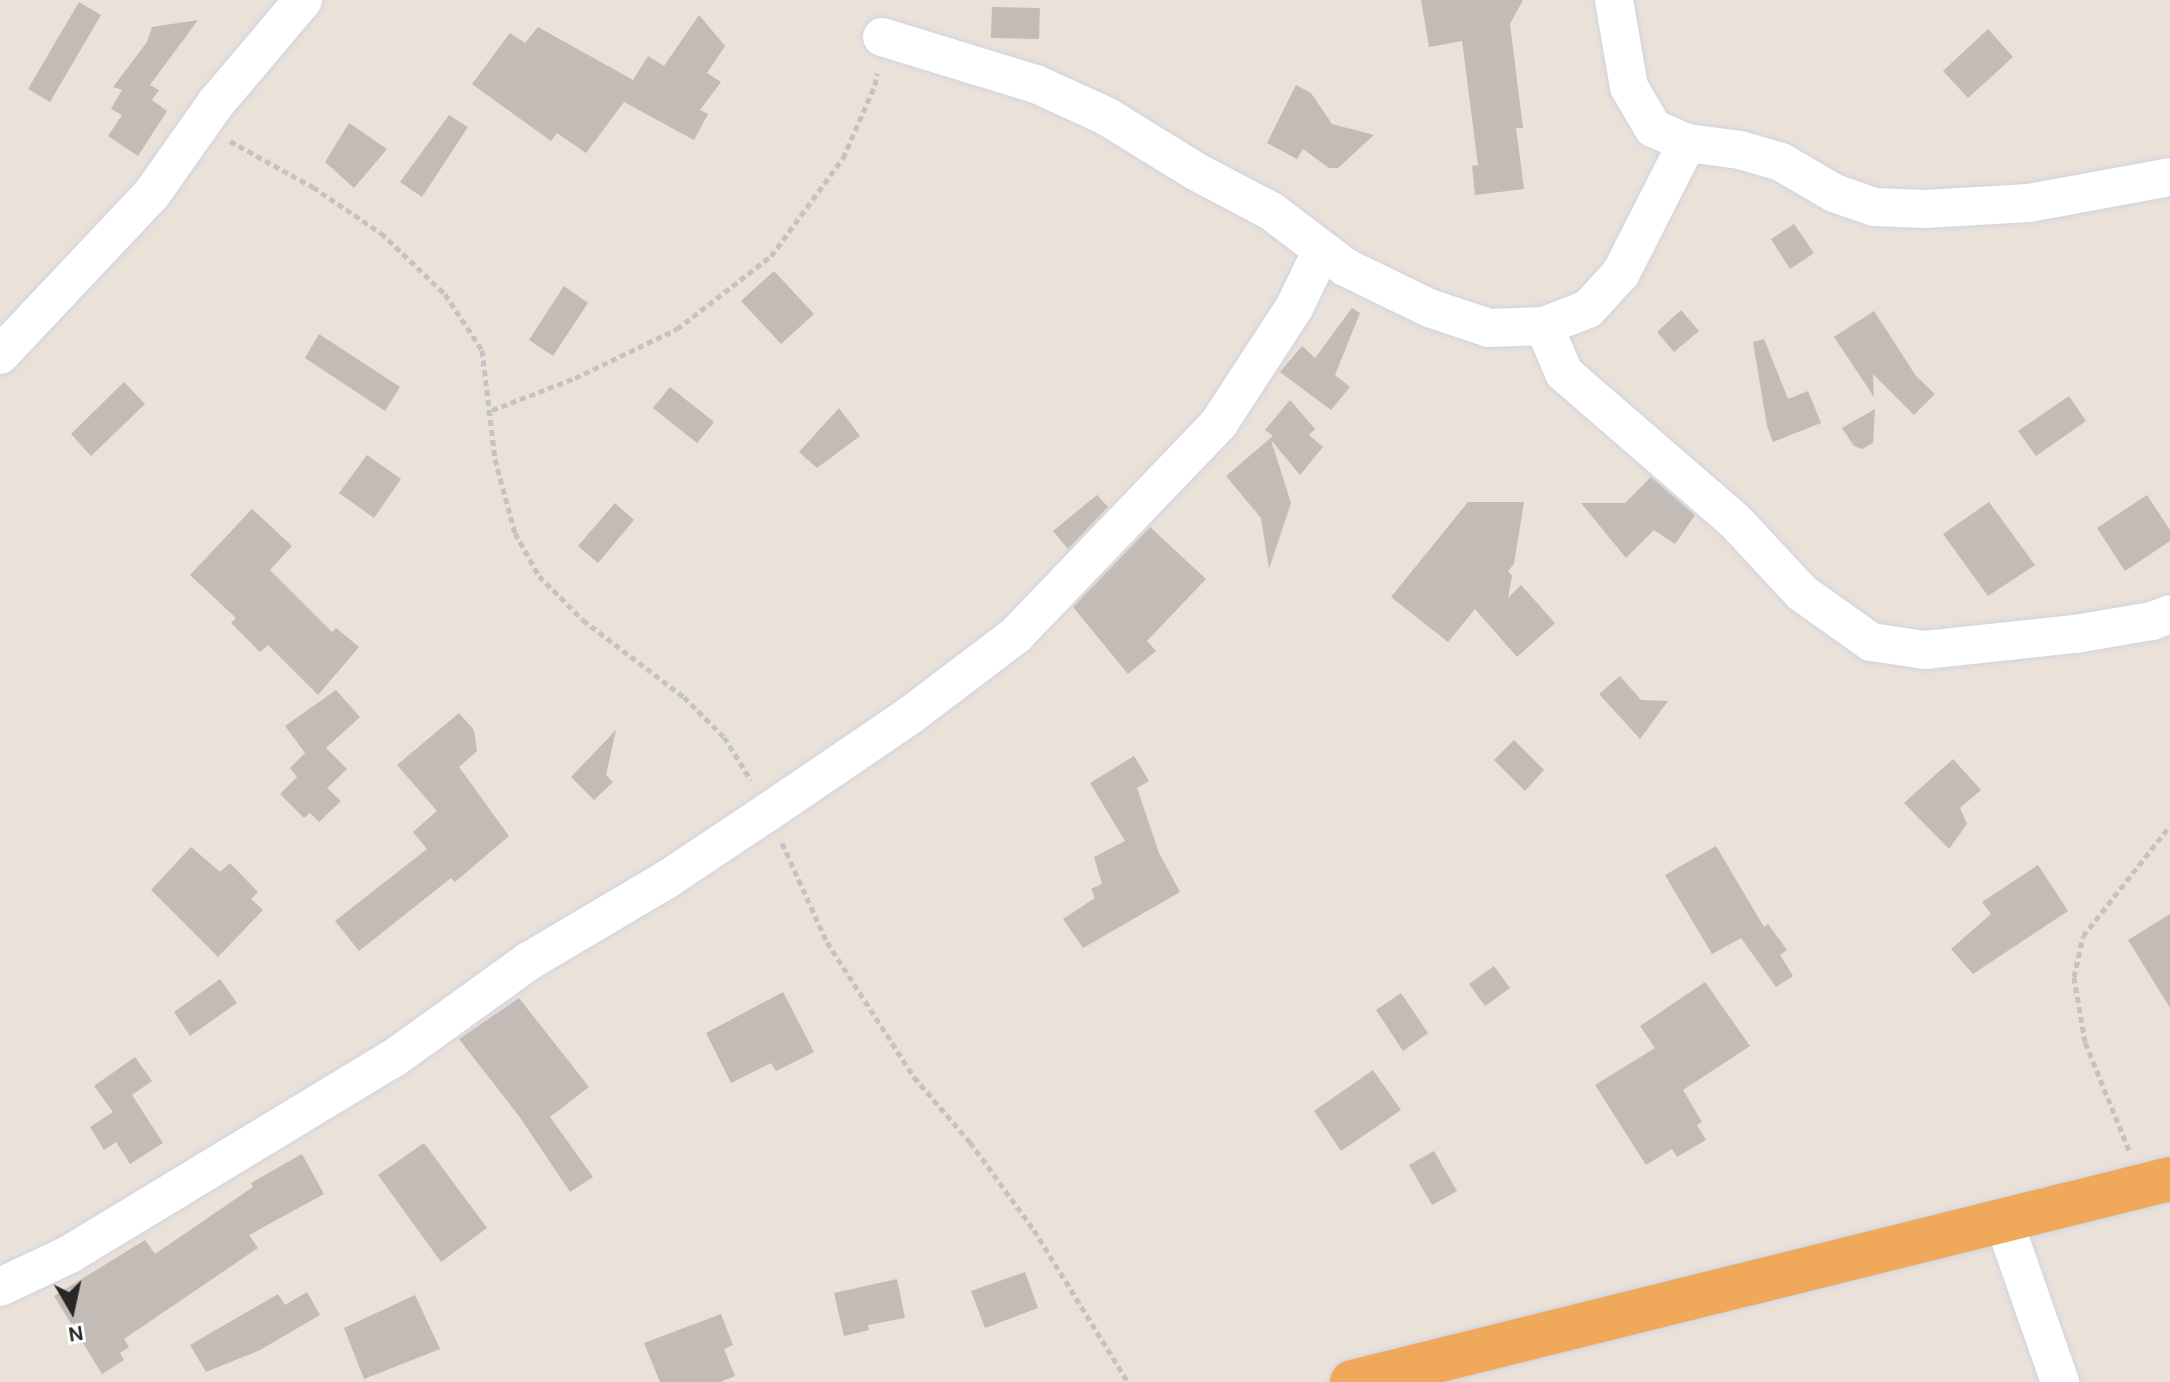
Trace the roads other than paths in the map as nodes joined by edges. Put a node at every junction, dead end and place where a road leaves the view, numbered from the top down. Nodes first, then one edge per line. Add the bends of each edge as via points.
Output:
1 (303, 0) edge
2 (1614, 0) edge
3 (882, 37) road end
4 (1687, 143) junction
5 (2170, 177) edge
6 (1322, 250) junction
7 (1544, 326) junction
8 (0, 355) edge
9 (2170, 614) edge
10 (2156, 1182) edge
11 (2004, 1222) junction
12 (0, 1287) edge
13 (1352, 1382) edge
14 (2060, 1382) edge

1 - 8 street via 201,124 151,195
2 - 4 street via 1629,87 1653,128
3 - 6 street via 1036,84 1106,116 1271,211
4 - 5 street via 1781,162 1834,193 1874,207 2029,203
4 - 7 street via 1621,273 1588,309
6 - 7 street via 1429,308 1489,328
6 - 12 street via 1294,308 1219,423 1016,635 768,812 529,961 394,1058 70,1254
7 - 9 street via 1564,373 1725,512 1802,593 1871,642 1925,650 2075,634
10 - 11 highway
11 - 13 highway
11 - 14 street

